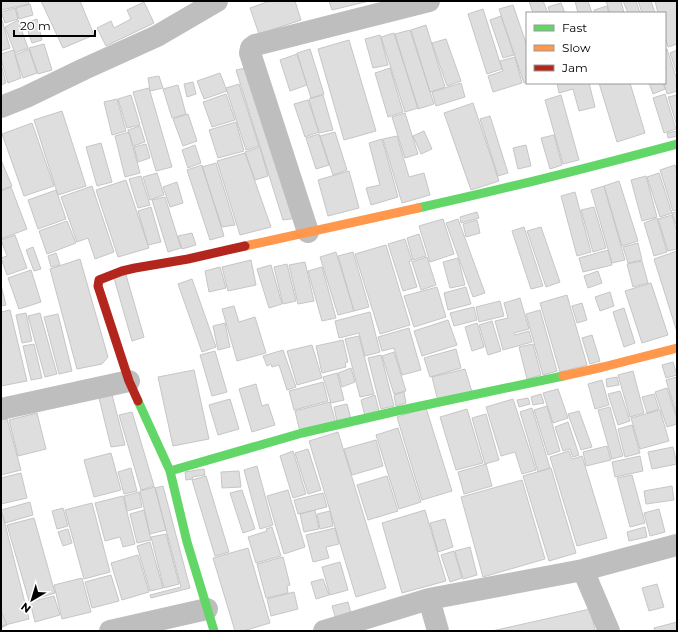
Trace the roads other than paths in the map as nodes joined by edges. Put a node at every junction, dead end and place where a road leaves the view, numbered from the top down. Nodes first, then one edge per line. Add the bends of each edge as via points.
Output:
1 (217, 1) edge
2 (429, 1) edge
3 (1, 107) edge
4 (677, 144) edge
5 (308, 232) junction
6 (677, 348) edge
7 (129, 381) junction
8 (1, 409) edge
9 (170, 471) junction
10 (677, 545) edge
11 (583, 570) junction
12 (429, 599) junction
13 (206, 609) junction
14 (110, 631) edge
15 (214, 631) edge
16 (324, 631) edge
17 (438, 631) edge
18 (609, 631) edge

1 - 3 street via 157,36
2 - 5 street via 251,48 250,54
4 - 5 street via 472,196
5 - 7 street via 135,268 99,280 98,286
6 - 9 street via 603,367 397,410 302,433
7 - 8 street
7 - 9 street
9 - 13 street
10 - 11 street
11 - 12 street
11 - 18 street
12 - 16 street
12 - 17 street
13 - 14 street
13 - 15 street

